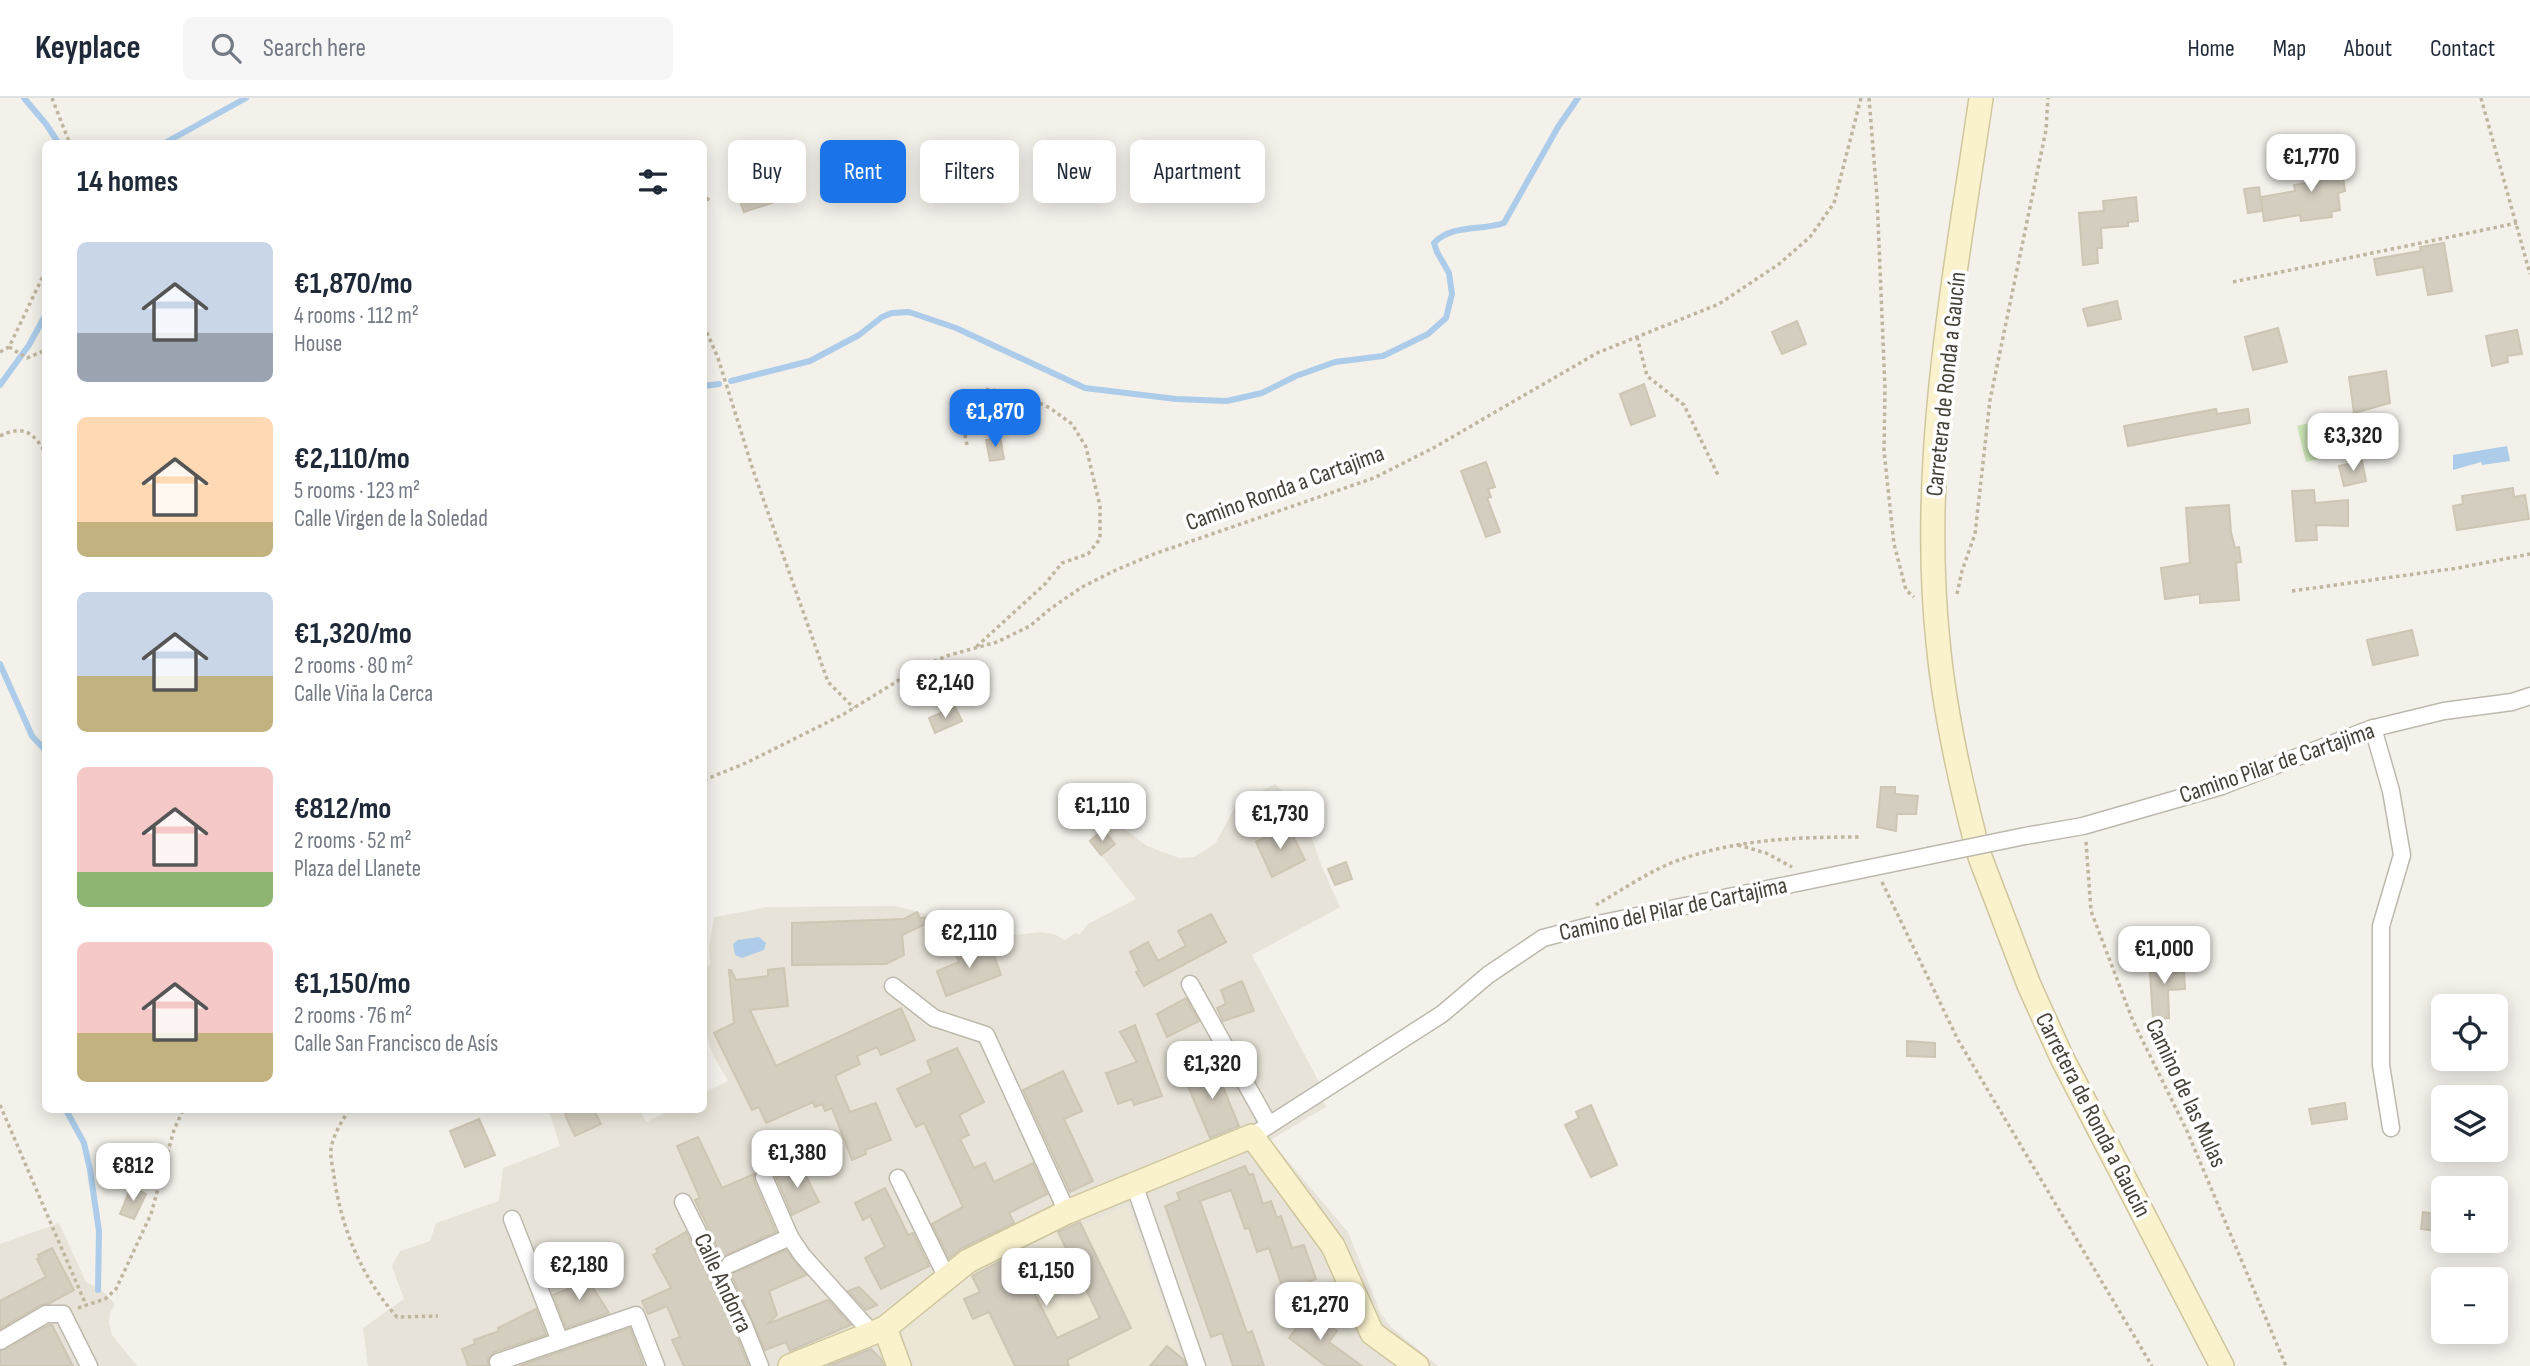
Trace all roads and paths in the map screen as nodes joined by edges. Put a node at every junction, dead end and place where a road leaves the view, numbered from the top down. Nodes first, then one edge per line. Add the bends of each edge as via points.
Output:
1 (52, 98) edge
2 (1861, 98) edge
3 (1981, 98) edge
4 (2481, 98) edge
5 (68, 140) edge
6 (710, 195) dead end
7 (707, 201) edge
8 (2517, 223) junction
9 (2530, 274) edge
10 (42, 278) edge
11 (2233, 282) dead end
12 (707, 333) edge
13 (1637, 337) junction
14 (9, 346) junction
15 (0, 352) edge
16 (42, 352) edge
17 (0, 436) edge
18 (967, 445) dead end
19 (42, 447) edge
20 (1718, 475) dead end
21 (2530, 554) edge
22 (2292, 591) dead end
23 (975, 648) junction
24 (2530, 696) edge
25 (854, 708) junction
26 (2373, 728) junction
27 (707, 779) edge
28 (2083, 826) junction
29 (2025, 836) joint
30 (1860, 837) dead end
31 (1736, 844) junction
32 (1875, 868) junction
33 (1812, 878) junction
34 (1588, 910) dead end
35 (1190, 984) dead end
36 (893, 986) dead end
37 (0, 1105) edge
38 (182, 1113) edge
39 (346, 1113) edge
40 (2391, 1128) dead end
41 (1261, 1130) junction
42 (764, 1178) dead end
43 (898, 1178) dead end
44 (1134, 1184) junction
45 (683, 1202) dead end
46 (1067, 1212) junction
47 (512, 1219) dead end
48 (790, 1237) junction
49 (730, 1264) dead end
50 (946, 1276) junction
51 (86, 1305) junction
52 (63, 1314) junction
53 (438, 1316) dead end
54 (878, 1330) junction
55 (0, 1341) edge
56 (560, 1341) junction
57 (498, 1362) dead end
58 (89, 1366) edge
59 (656, 1366) edge
60 (760, 1366) edge
61 (790, 1366) edge
62 (899, 1366) edge
63 (1197, 1366) edge
64 (1418, 1366) edge
65 (2152, 1366) edge
66 (2222, 1366) edge
67 (2287, 1366) edge

1 - 5 path
2 - 13 path, Camino Ronda a Cartajima via 1834,203 1810,237 1719,304
3 - 66 main road, Carretera de Ronda a Gaucín via 1940,384 1933,513 1938,644 1957,764 1977,846 2029,985 2062,1058
4 - 8 path
6 - 7 path
8 - 9 path
8 - 11 path
10 - 14 path
12 - 25 path via 828,682
13 - 20 path via 1647,376 1684,405
13 - 23 path, Camino Ronda a Cartajima via 1598,353 1374,478 1116,570 1082,587 1030,626
14 - 15 path
14 - 16 path via 27,358
17 - 19 path via 16,429 28,432
18 - 23 path via 960,409 984,389 1020,394 1072,424 1086,447 1100,506 1100,539 1088,554 1062,563
21 - 22 path
23 - 25 path, Camino Ronda a Cartajima via 912,672
24 - 26 street, Camino Pilar de Cartajima
25 - 27 path, Camino Ronda a Cartajima
26 - 28 street, Camino Pilar de Cartajima via 2222,786
26 - 40 street via 2391,791 2402,855 2381,926 2381,1065
28 - 29 street, Camino Pilar de Cartajima
28 - 67 path, Camino de las Mulas via 2091,911 2133,1021 2187,1131
29 - 32 street, Camino del Pilar de Cartajima, bridge
30 - 31 path via 1791,837
31 - 33 path via 1766,853
31 - 34 path via 1679,859
32 - 33 street, Camino del Pilar de Cartajima
32 - 65 path via 1958,1040
33 - 41 street, Camino del Pilar de Cartajima via 1543,938 1488,975 1442,1014
35 - 41 street
36 - 46 street via 934,1018 986,1035
37 - 51 path
38 - 51 path via 151,1214 116,1289 105,1300
39 - 53 path via 331,1150 346,1231 381,1299 397,1317
41 - 44 main road
41 - 64 main road via 1333,1246 1372,1333
42 - 48 street
43 - 50 street
44 - 46 main road
44 - 63 street
45 - 60 street, Calle Andorra
46 - 50 main road
47 - 56 street
48 - 49 street
48 - 54 street via 802,1255
50 - 54 main road
51 - 52 path
52 - 55 street via 46,1314
52 - 58 street
54 - 61 main road
54 - 62 main road
56 - 57 street
56 - 59 street via 636,1315

